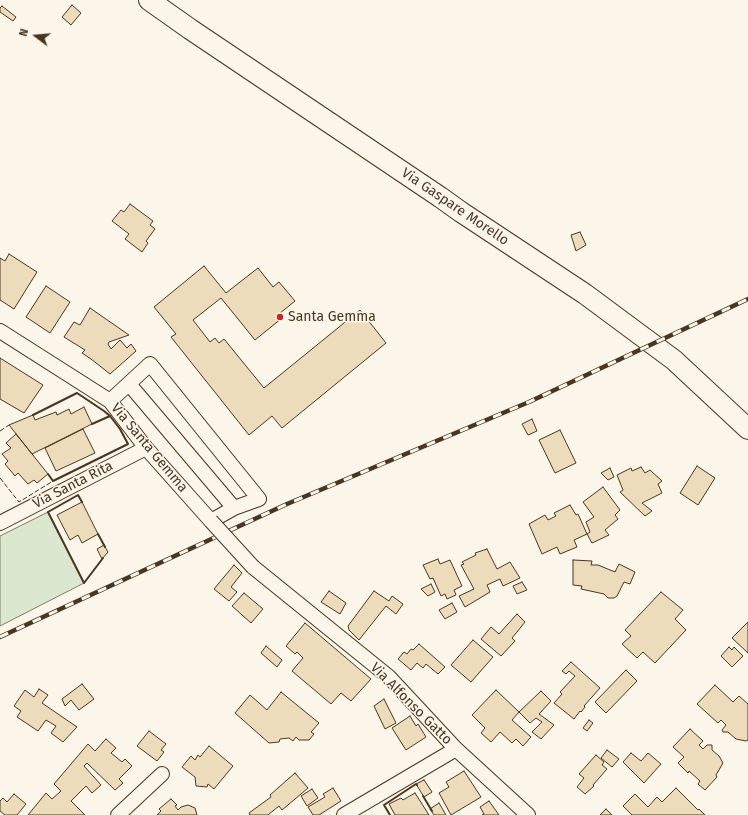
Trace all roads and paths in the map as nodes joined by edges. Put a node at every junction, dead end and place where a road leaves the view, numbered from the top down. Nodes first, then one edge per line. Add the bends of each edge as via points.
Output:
1 (149, 0) edge
2 (0, 331) edge
3 (130, 384) junction
4 (110, 401) junction
5 (748, 429) edge
6 (146, 448) junction
7 (234, 508) junction
8 (211, 521) junction
9 (0, 523) edge
10 (253, 567) joint
11 (456, 749) junction
12 (162, 774) dead end
13 (118, 815) edge
14 (344, 815) edge
15 (528, 815) edge

1 - 5 street, Via Gaspare Morello via 585,294 674,360
2 - 4 street, Via Santa Gemma
3 - 4 street
3 - 7 street
3 - 7 street via 150,364 259,499
4 - 6 street, Via Santa Gemma
6 - 8 street, Via Santa Gemma
6 - 9 street, Via Santa Rita
7 - 8 street
8 - 10 street, Via Santa Gemma, bridge
10 - 11 street, Via Alfonso Gatto via 389,678
11 - 14 street
11 - 15 street, Via Alfonso Gatto
12 - 13 street

